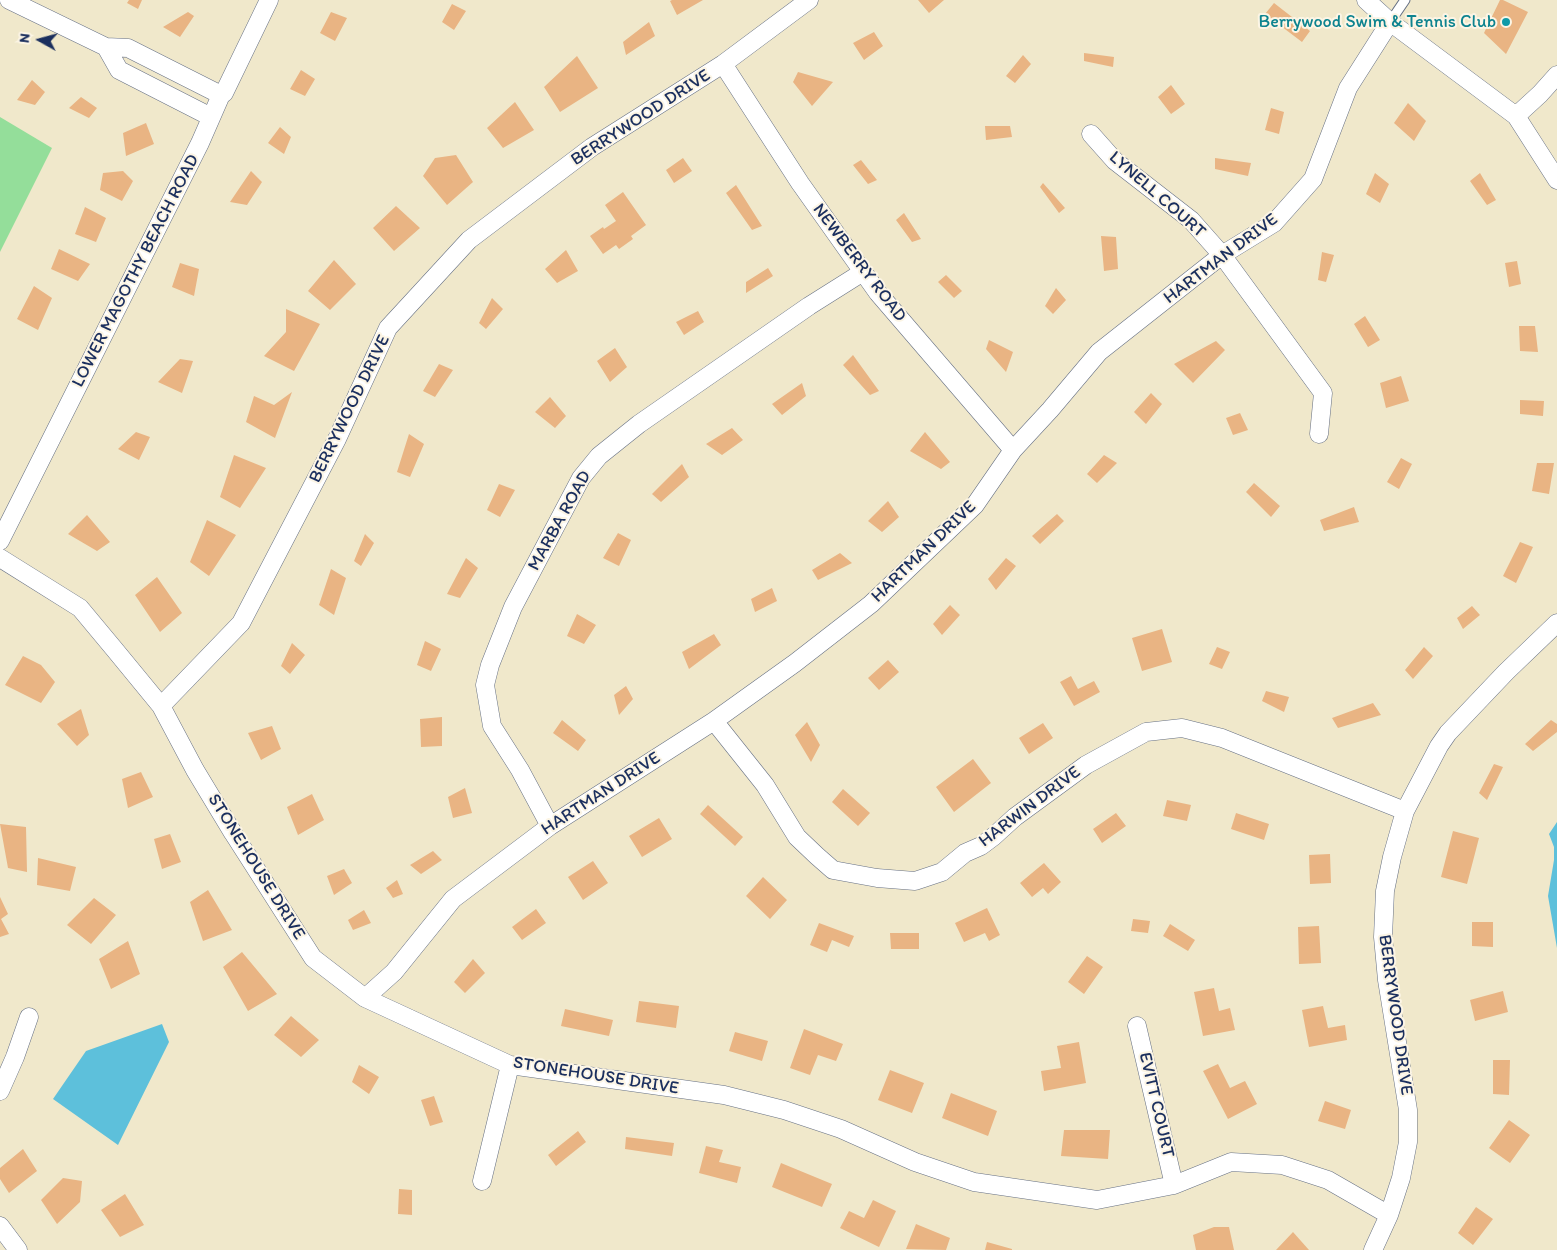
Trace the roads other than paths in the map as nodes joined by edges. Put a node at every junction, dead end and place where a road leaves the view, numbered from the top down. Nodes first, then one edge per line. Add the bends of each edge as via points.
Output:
1 (9, 0) edge
2 (269, 0) edge
3 (809, 0) edge
4 (1366, 0) edge
5 (1405, 0) edge
6 (1390, 22) junction
7 (106, 47) junction
8 (722, 64) junction
9 (1557, 75) edge
10 (221, 95) junction
11 (1516, 116) junction
12 (211, 117) junction
13 (1091, 134) dead end
14 (1557, 180) edge
15 (1222, 255) junction
16 (863, 272) junction
17 (1319, 434) dead end
18 (1013, 450) junction
19 (0, 540) edge
20 (0, 558) edge
21 (1557, 623) edge
22 (161, 706) junction
23 (714, 721) junction
24 (1405, 811) junction
25 (550, 826) junction
26 (365, 998) junction
27 (29, 1017) dead end
28 (1137, 1026) dead end
29 (510, 1065) junction
30 (0, 1091) edge
31 (482, 1181) dead end
32 (1174, 1185) junction
33 (1389, 1214) junction
34 (0, 1226) edge
35 (18, 1250) edge
36 (1373, 1250) edge

1 - 7 street
2 - 10 street, LOWER MAGOTHY BEACH ROAD
3 - 8 street, BERRYWOOD DRIVE
4 - 6 street
5 - 6 lane
6 - 11 street
6 - 15 street, HARTMAN DRIVE via 1348,88 1313,179 1274,223
7 - 10 street via 128,48
7 - 12 street via 119,70
8 - 16 street, NEWBERRY ROAD
8 - 22 street, BERRYWOOD DRIVE via 592,147 469,240 388,328 337,439 241,623
9 - 11 street
10 - 12 street, LOWER MAGOTHY BEACH ROAD
11 - 14 street
12 - 19 street, LOWER MAGOTHY BEACH ROAD
13 - 15 street, LYNELL COURT via 1116,161 1191,220
15 - 17 street, LYNELL COURT via 1323,393
15 - 18 street, HARTMAN DRIVE via 1099,352
16 - 18 street, NEWBERRY ROAD
16 - 25 street, MARBA ROAD via 639,424 599,456 581,478 514,607 485,685 492,726
18 - 23 street, HARTMAN DRIVE via 975,505 871,604
20 - 22 street, STONEHOUSE DRIVE via 80,608
21 - 24 street, BERRYWOOD DRIVE via 1448,733
22 - 26 street, STONEHOUSE DRIVE via 195,770 313,958
23 - 24 street, HARWIN DRIVE via 765,785 797,836 817,856 834,870 877,878 915,881 942,872 1086,765 1146,732 1182,728 1222,738
23 - 25 street, HARTMAN DRIVE
24 - 33 street, BERRYWOOD DRIVE via 1385,891 1383,937 1408,1110 1408,1142
25 - 26 street, HARTMAN DRIVE via 453,899 394,972
26 - 29 street, STONEHOUSE DRIVE
27 - 30 street
28 - 32 street, EVITT COURT
29 - 31 street
29 - 32 street, STONEHOUSE DRIVE via 724,1095 784,1110 974,1182 1096,1200
32 - 33 street, STONEHOUSE DRIVE via 1231,1162 1282,1165 1328,1180
33 - 36 street, BERRYWOOD DRIVE
34 - 35 street

